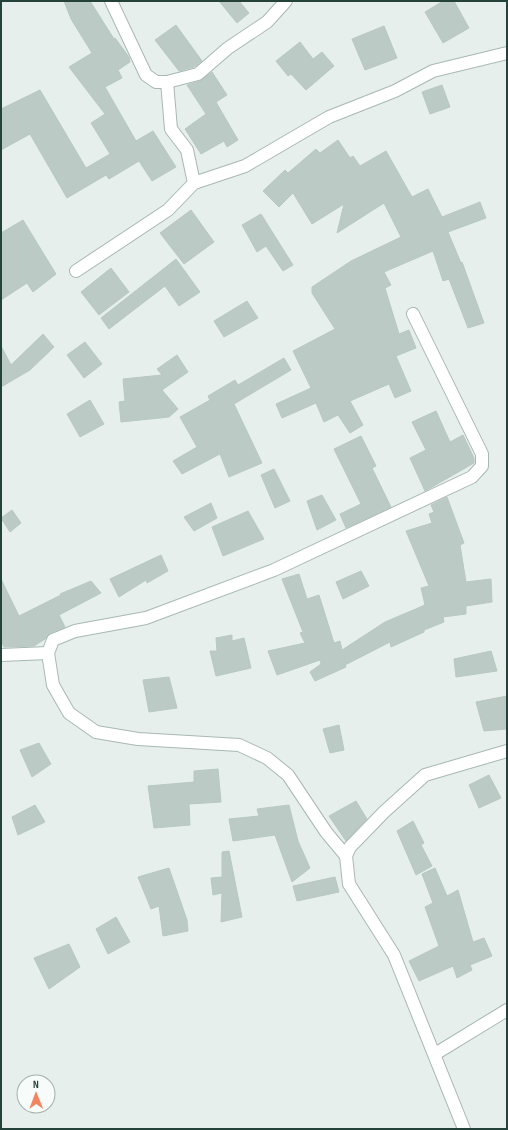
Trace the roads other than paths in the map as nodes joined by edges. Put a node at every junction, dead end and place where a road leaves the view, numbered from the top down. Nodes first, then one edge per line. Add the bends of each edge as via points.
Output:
1 (111, 1) edge
2 (286, 1) edge
3 (507, 53) edge
4 (167, 82) junction
5 (194, 183) junction
6 (76, 271) dead end
7 (413, 314) dead end
8 (48, 653) junction
9 (1, 656) edge
10 (507, 751) edge
11 (346, 856) junction
12 (507, 1010) edge
13 (435, 1054) junction
14 (464, 1129) edge

1 - 4 street via 146,75 156,82
2 - 4 street via 267,22 228,48 198,74
3 - 5 street via 433,71 395,91 329,117 245,166
4 - 5 street via 171,129 187,150
5 - 6 street via 168,210
7 - 8 street via 482,454 482,466 472,477 274,570 146,618 75,631 53,640
8 - 9 street
8 - 11 street via 53,684 69,714 96,732 138,739 239,745 267,758 288,775 326,832
10 - 11 street via 425,775 384,812 350,847
11 - 13 street via 349,884 394,955
12 - 13 street
13 - 14 street

